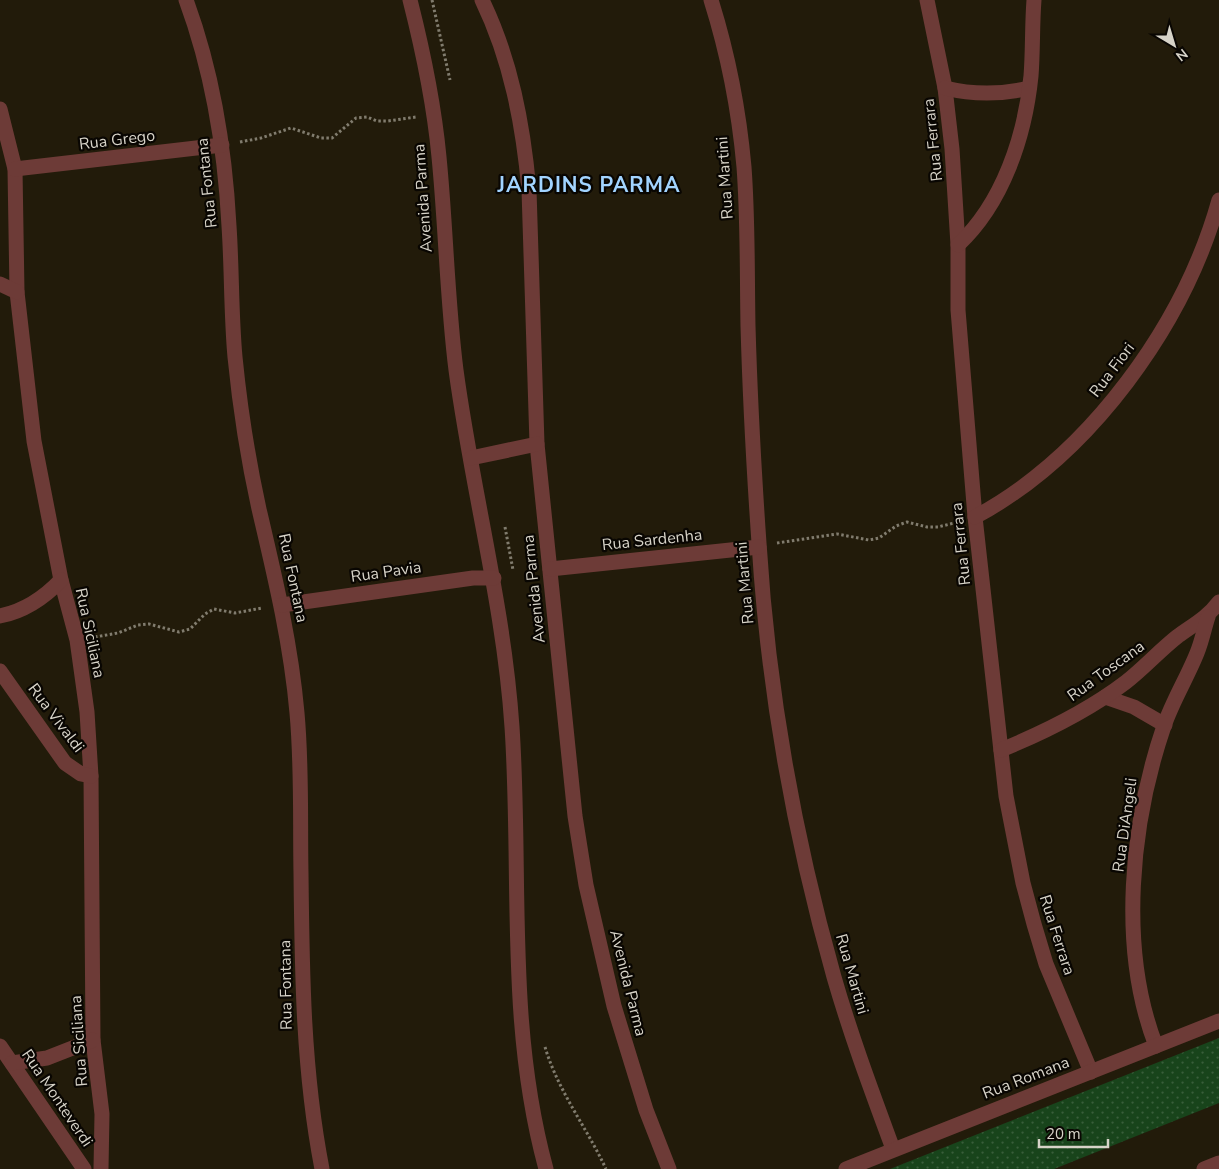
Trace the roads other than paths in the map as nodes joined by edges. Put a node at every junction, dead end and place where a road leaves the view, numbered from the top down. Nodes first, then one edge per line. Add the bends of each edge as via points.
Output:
1 (186, 0) edge
2 (410, 0) edge
3 (482, 0) edge
4 (712, 0) edge
5 (927, 0) edge
6 (1034, 0) edge
7 (945, 88) junction
8 (1029, 88) junction
9 (0, 109) edge
10 (222, 145) junction
11 (15, 169) junction
12 (1219, 200) edge
13 (958, 245) junction
14 (0, 284) edge
15 (17, 292) junction
16 (537, 444) junction
17 (471, 458) junction
18 (975, 517) junction
19 (759, 547) junction
20 (550, 568) junction
21 (494, 578) junction
22 (61, 580) junction
23 (1219, 602) edge
24 (282, 605) junction
25 (0, 616) edge
26 (1208, 617) junction
27 (0, 671) edge
28 (1104, 697) junction
29 (1165, 725) junction
30 (1001, 750) junction
31 (91, 776) junction
32 (1219, 1021) edge
33 (93, 1040) junction
34 (0, 1046) edge
35 (1156, 1046) junction
36 (12, 1064) junction
37 (1091, 1072) junction
38 (893, 1150) junction
39 (1219, 1163) edge
40 (84, 1169) edge
41 (101, 1169) edge
42 (322, 1169) edge
43 (546, 1169) edge
44 (669, 1169) edge
45 (846, 1169) edge
46 (1204, 1169) edge

1 - 10 street, Rua Fontana via 213,91
2 - 17 street, Avenida Parma via 420,40 439,158 452,334
3 - 16 street, Avenida Parma via 510,75 526,150
4 - 19 street, Rua Martini via 730,70 744,166 749,365
5 - 7 street, Rua Ferrara
6 - 8 street
7 - 8 street via 984,94
7 - 13 street, Rua Ferrara
8 - 13 street via 1020,136 999,188 972,232
9 - 11 street, Rua Siciliana
10 - 11 street, Rua Grego
10 - 24 street, Rua Fontana via 230,228 232,321 238,390 258,501
11 - 15 street, Rua Siciliana
12 - 18 street, Rua Fiori via 1186,286 1166,323 1119,392 1092,424 1031,480
13 - 18 street, Rua Ferrara via 958,310
14 - 15 street
15 - 22 street, Rua Siciliana via 34,441
16 - 17 street
16 - 20 street, Avenida Parma
17 - 21 street, Avenida Parma
18 - 30 street, Rua Ferrara
19 - 20 street, Rua Sardenha
19 - 38 street, Rua Martini via 772,680 796,821 834,979
20 - 44 street, Avenida Parma via 575,816 586,885 626,1050
21 - 24 street, Rua Pavia via 474,578
21 - 43 street, Avenida Parma via 505,650 516,786 520,1017 529,1095
22 - 25 street via 36,602
22 - 31 street, Rua Siciliana via 77,640 87,712
23 - 26 street, Rua Toscana
24 - 42 street, Rua Fontana via 292,666 301,763 305,1043
26 - 28 street, Rua Toscana via 1177,637
26 - 29 street, Rua DiAngeli via 1197,653
27 - 31 street, Rua Vivaldi via 59,756 73,769
28 - 29 street via 1134,707
28 - 30 street, Rua Toscana via 1044,731
29 - 35 street, Rua DiAngeli via 1142,808 1134,893 1138,978 1146,1021
30 - 37 street, Rua Ferrara via 1014,842 1034,924 1046,964
31 - 33 street, Rua Siciliana
32 - 35 street, Rua Romana
33 - 36 street via 63,1054
33 - 41 street, Rua Siciliana via 102,1114
34 - 36 street, Rua Monteverdi
35 - 37 street, Rua Romana
36 - 40 street, Rua Monteverdi
37 - 38 street, Rua Romana
38 - 45 street, Rua Romana
39 - 46 street

